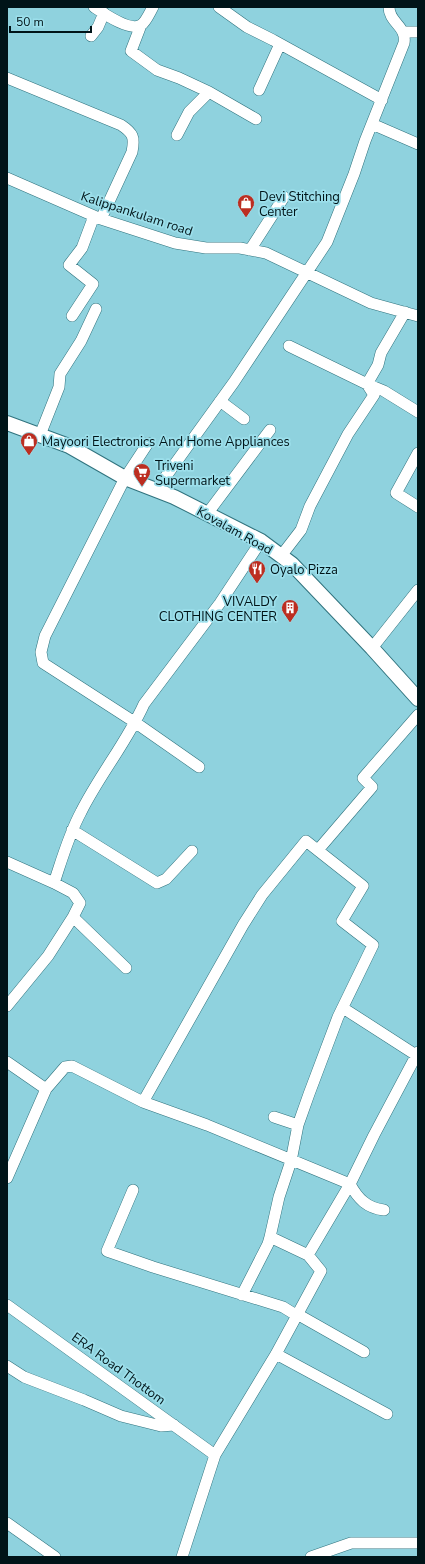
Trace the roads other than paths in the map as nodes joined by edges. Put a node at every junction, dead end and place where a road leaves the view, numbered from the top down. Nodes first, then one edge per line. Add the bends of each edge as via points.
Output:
1 (94, 7) edge
2 (154, 7) edge
3 (219, 7) edge
4 (388, 7) edge
5 (104, 13) junction
6 (141, 25) junction
7 (404, 32) junction
8 (418, 32) edge
9 (92, 36) dead end
10 (280, 44) junction
11 (7, 78) edge
12 (259, 90) dead end
13 (209, 92) junction
14 (382, 100) junction
15 (256, 119) dead end
16 (372, 124) junction
17 (177, 135) dead end
18 (418, 144) edge
19 (7, 178) edge
20 (284, 197) dead end
21 (98, 218) junction
22 (250, 250) junction
23 (307, 273) junction
24 (96, 309) dead end
25 (405, 312) junction
26 (72, 316) dead end
27 (418, 316) edge
28 (288, 346) dead end
29 (367, 384) junction
30 (220, 401) junction
31 (418, 412) edge
32 (244, 419) dead end
33 (7, 423) edge
34 (270, 430) dead end
35 (40, 435) junction
36 (148, 443) dead end
37 (418, 453) edge
38 (126, 478) junction
39 (156, 490) junction
40 (418, 507) edge
41 (208, 514) junction
42 (261, 541) junction
43 (281, 556) junction
44 (418, 590) edge
45 (372, 648) junction
46 (418, 699) edge
47 (418, 715) edge
48 (136, 723) junction
49 (200, 767) dead end
50 (72, 830) junction
51 (318, 850) junction
52 (192, 851) dead end
53 (7, 862) edge
54 (54, 883) junction
55 (72, 917) junction
56 (126, 968) dead end
57 (7, 1006) edge
58 (343, 1008) junction
59 (417, 1053) edge
60 (7, 1062) edge
61 (46, 1089) junction
62 (143, 1102) junction
63 (274, 1117) dead end
64 (298, 1125) junction
65 (291, 1161) junction
66 (7, 1178) edge
67 (350, 1184) junction
68 (133, 1190) dead end
69 (384, 1210) dead end
70 (270, 1237) junction
71 (308, 1255) junction
72 (242, 1295) junction
73 (7, 1305) edge
74 (297, 1315) junction
75 (364, 1352) dead end
76 (276, 1354) junction
77 (7, 1366) edge
78 (387, 1414) dead end
79 (174, 1425) junction
80 (215, 1455) junction
81 (7, 1523) edge
82 (418, 1543) edge
83 (55, 1557) edge
84 (182, 1557) edge
85 (311, 1557) edge

1 - 5 street
2 - 6 street
3 - 10 street via 247,27
4 - 7 street via 390,16
5 - 6 street via 131,27
5 - 9 street
6 - 13 street via 131,51 157,70
7 - 8 street
7 - 14 street via 404,43
10 - 12 street
10 - 14 street
11 - 21 street via 121,125 132,134 132,152
13 - 15 street
13 - 17 street via 189,112
14 - 16 street
16 - 18 street
16 - 23 street via 327,242
19 - 21 street, Kalippankulam road
20 - 22 street
21 - 22 street, Kalippankulam road via 175,242 206,248
21 - 26 street via 82,248 69,265 93,284
22 - 23 street, Kalippankulam road via 266,253
23 - 25 street, Kalippankulam road via 371,303
23 - 30 street
24 - 35 street via 60,374 59,387
25 - 27 street, Kalippankulam road
25 - 29 street via 381,353 378,365
28 - 29 street
29 - 31 street via 384,391
29 - 43 street via 374,395 348,434 310,506 301,530
30 - 32 street
30 - 39 street
33 - 35 main road, Kovalam Road
34 - 41 street
35 - 38 main road, Kovalam Road via 70,446
36 - 38 street
37 - 40 street via 396,493
38 - 39 main road, Kovalam Road
38 - 48 street via 45,636 41,652 43,663
39 - 41 main road, Kovalam Road
41 - 42 main road, Kovalam Road
42 - 43 main road, Kovalam Road
42 - 48 street via 220,603 144,704
43 - 45 main road, Kovalam Road via 292,564
44 - 45 street
45 - 46 main road, Kovalam Road
47 - 51 street via 363,778 372,787
48 - 49 street
48 - 50 street via 81,810
50 - 52 street via 157,883 166,879
50 - 54 street
51 - 58 street via 363,886 342,921 373,945
51 - 62 street via 306,841 262,894
53 - 54 street
54 - 55 street via 73,893 80,902
55 - 56 street
55 - 57 street via 48,956
58 - 59 street
58 - 64 street
59 - 67 street
60 - 61 street
61 - 62 street via 64,1066 72,1066
61 - 66 street
62 - 65 street
63 - 64 street
64 - 65 street
65 - 67 street
65 - 70 street
67 - 69 street via 356,1196 374,1208
67 - 71 street
68 - 72 street via 107,1251
70 - 71 street
70 - 72 street
71 - 74 street via 321,1271
72 - 74 street via 284,1307
73 - 79 street, ERA Road Thottom
74 - 75 street
74 - 76 street
76 - 78 street
76 - 80 street
77 - 79 street via 24,1377 121,1416 161,1426
79 - 80 street, ERA Road Thottom
80 - 84 street
81 - 83 street
82 - 85 street via 352,1543

